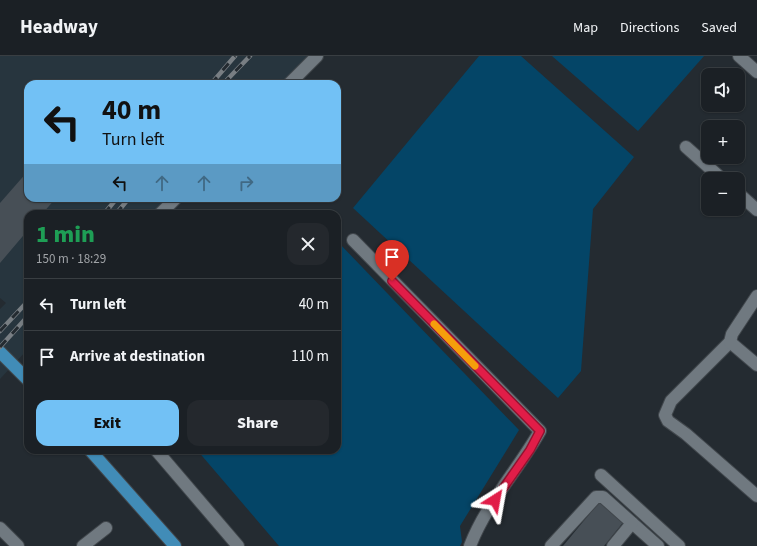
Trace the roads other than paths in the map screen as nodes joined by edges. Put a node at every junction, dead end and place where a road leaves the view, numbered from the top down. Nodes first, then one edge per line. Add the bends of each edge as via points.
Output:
1 (317, 56) edge
2 (739, 56) edge
3 (757, 72) edge
4 (293, 80) edge
5 (686, 147) dead end
6 (714, 172) edge
7 (745, 199) edge
8 (172, 202) edge
9 (164, 210) edge
10 (757, 210) edge
11 (353, 240) dead end
12 (757, 296) edge
13 (730, 342) junction
14 (0, 352) edge
15 (757, 365) edge
16 (24, 376) edge
17 (94, 454) edge
18 (159, 454) edge
19 (601, 475) dead end
20 (757, 496) edge
21 (632, 523) junction
22 (0, 528) edge
23 (106, 528) dead end
24 (18, 546) edge
25 (83, 546) edge
26 (175, 546) edge
27 (238, 546) edge
28 (470, 546) edge
29 (551, 546) edge
30 (613, 546) edge
31 (658, 546) edge
32 (679, 546) edge

1 - 4 street
2 - 3 street
5 - 6 street
7 - 10 street
8 - 9 street
11 - 28 street via 540,431 530,450 478,525
12 - 13 street via 732,334
13 - 15 street
13 - 20 street via 671,402 665,415 668,421
14 - 16 main road
17 - 26 main road
18 - 27 street
19 - 32 street
21 - 29 street via 603,497 596,497
21 - 30 street
21 - 31 street
22 - 24 street
23 - 25 street

